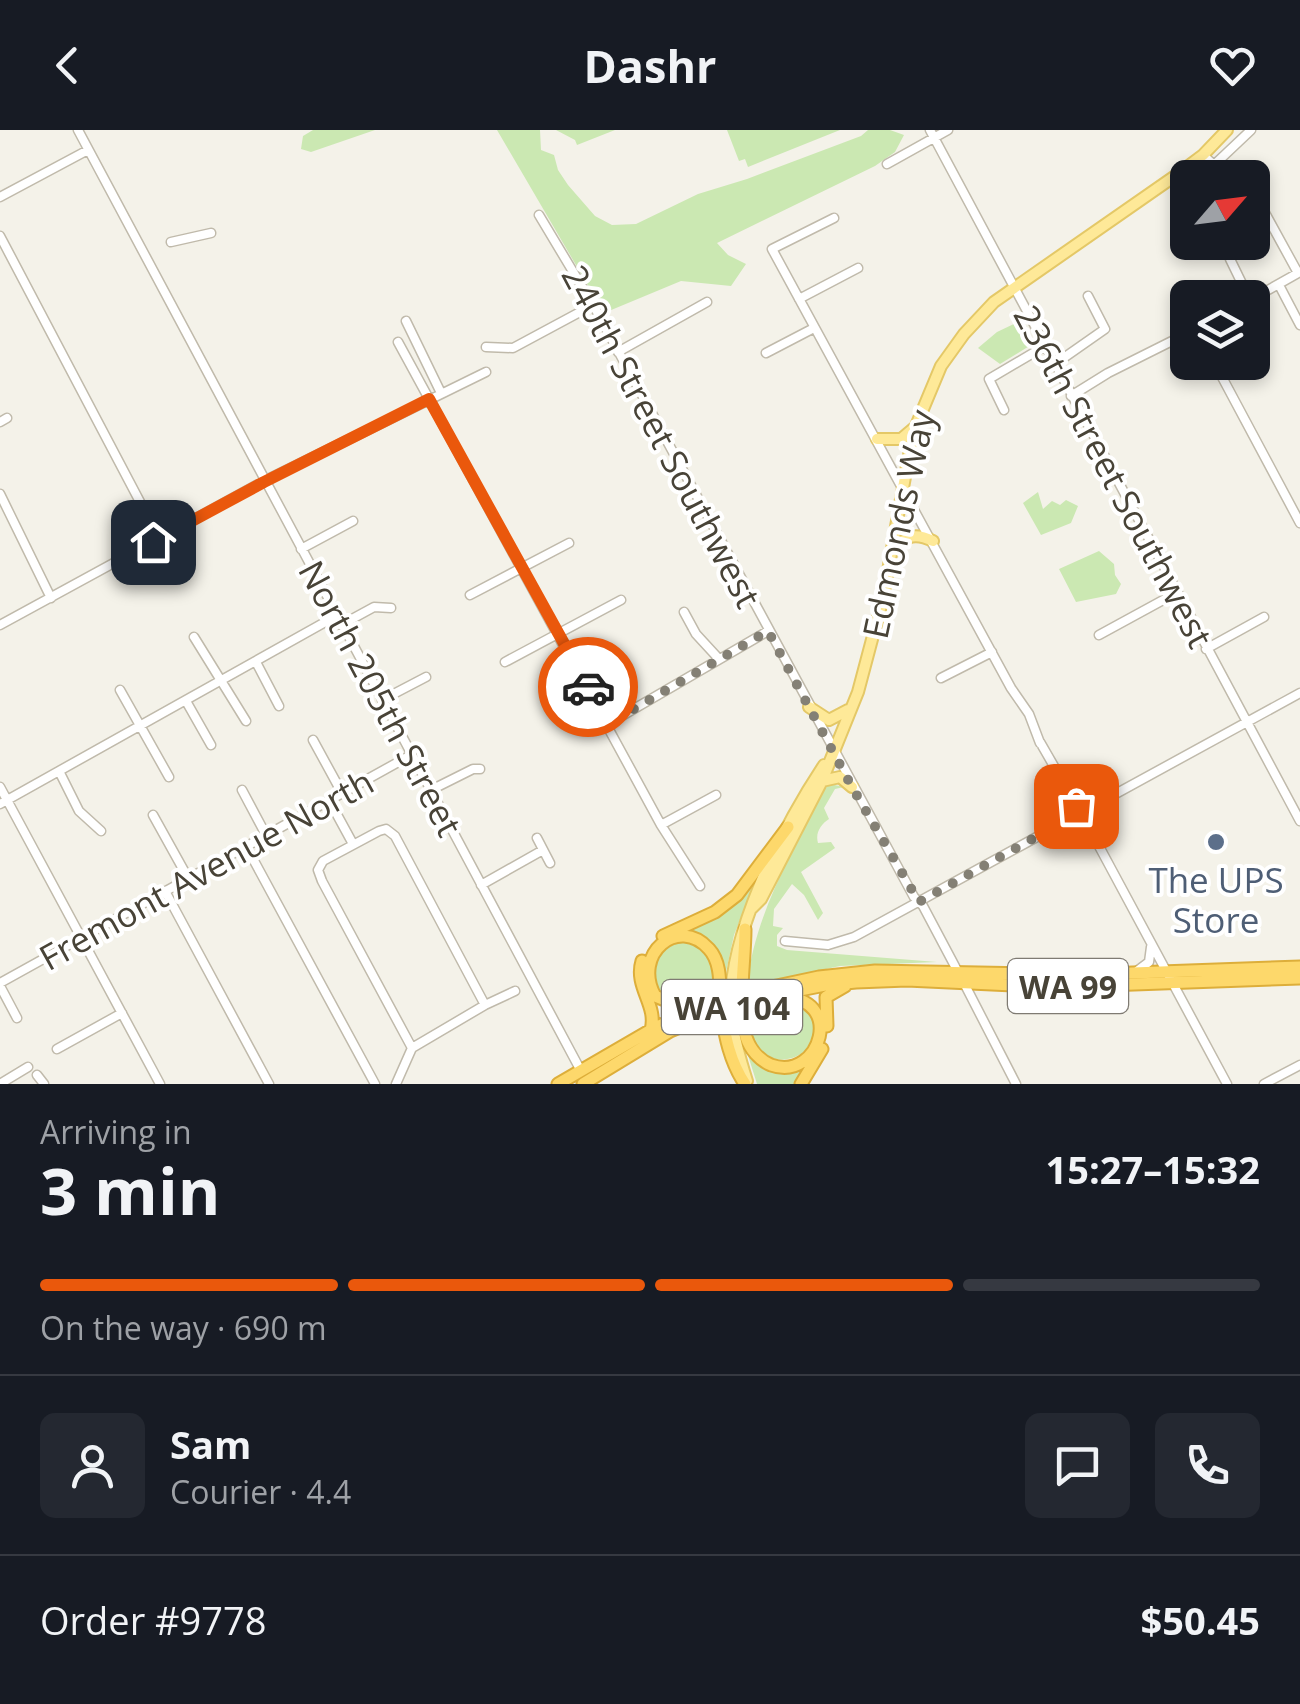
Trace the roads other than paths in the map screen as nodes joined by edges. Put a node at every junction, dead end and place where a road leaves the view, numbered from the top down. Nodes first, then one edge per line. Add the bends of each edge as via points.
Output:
1 (78, 130) edge
2 (948, 130) edge
3 (1227, 130) edge
4 (1251, 130) edge
5 (932, 134) edge
6 (88, 150) junction
7 (1203, 155) junction
8 (888, 164) dead end
9 (0, 197) edge
10 (539, 216) dead end
11 (834, 218) dead end
12 (1270, 220) edge
13 (211, 233) dead end
14 (0, 236) edge
15 (171, 242) dead end
16 (858, 268) dead end
17 (1299, 273) edge
18 (1279, 285) junction
19 (1014, 287) junction
20 (1270, 289) edge
21 (1088, 296) dead end
22 (799, 299) junction
23 (707, 302) dead end
24 (593, 304) junction
25 (406, 322) dead end
26 (1300, 324) edge
27 (814, 328) junction
28 (1170, 341) edge
29 (398, 342) dead end
30 (1046, 346) junction
31 (486, 347) dead end
32 (618, 352) junction
33 (766, 354) dead end
34 (1055, 364) junction
35 (486, 372) dead end
36 (1224, 380) edge
37 (441, 393) junction
38 (1071, 396) junction
39 (429, 399) junction
40 (1004, 410) dead end
41 (915, 427) junction
42 (878, 439) junction
43 (264, 482) junction
44 (903, 488) junction
45 (0, 494) edge
46 (4, 512) edge
47 (353, 522) dead end
48 (1300, 524) edge
49 (159, 538) junction
50 (933, 541) junction
51 (569, 543) dead end
52 (892, 549) junction
53 (301, 550) junction
54 (522, 566) junction
55 (1176, 593) junction
56 (470, 595) dead end
57 (51, 598) junction
58 (620, 600) dead end
59 (390, 608) dead end
60 (684, 612) dead end
61 (1264, 616) dead end
62 (339, 620) junction
63 (0, 625) edge
64 (768, 631) junction
65 (558, 632) junction
66 (1099, 634) dead end
67 (194, 637) dead end
68 (1206, 648) junction
69 (992, 652) junction
70 (719, 659) junction
71 (256, 662) junction
72 (506, 662) dead end
73 (426, 677) dead end
74 (941, 678) dead end
75 (224, 681) junction
76 (120, 690) dead end
77 (1300, 693) edge
78 (382, 700) junction
79 (186, 701) junction
80 (280, 706) dead end
81 (853, 706) junction
82 (809, 707) junction
83 (246, 721) dead end
84 (1246, 722) junction
85 (608, 724) junction
86 (140, 726) junction
87 (313, 740) dead end
88 (211, 745) dead end
89 (832, 751) junction
90 (411, 754) junction
91 (480, 769) dead end
92 (59, 771) junction
93 (169, 777) dead end
94 (822, 781) junction
95 (0, 787) edge
96 (852, 787) junction
97 (242, 790) dead end
98 (430, 790) junction
99 (342, 793) junction
100 (716, 795) dead end
101 (329, 800) junction
102 (4, 802) edge
103 (1081, 812) junction
104 (153, 815) dead end
105 (1300, 821) edge
106 (662, 824) junction
107 (788, 827) junction
108 (100, 831) dead end
109 (266, 835) junction
110 (537, 838) dead end
111 (354, 844) junction
112 (246, 846) junction
113 (543, 850) junction
114 (550, 863) dead end
115 (188, 878) junction
116 (481, 885) junction
117 (700, 886) dead end
118 (165, 891) junction
119 (919, 902) junction
120 (752, 908) junction
121 (745, 929) junction
122 (81, 937) junction
123 (785, 941) dead end
124 (1151, 942) junction
125 (1300, 967) edge
126 (1135, 972) junction
127 (1170, 977) junction
128 (961, 978) junction
129 (1300, 978) edge
130 (856, 982) junction
131 (0, 985) edge
132 (515, 991) dead end
133 (749, 996) junction
134 (485, 1005) junction
135 (714, 1007) junction
136 (122, 1013) junction
137 (18, 1018) dead end
138 (650, 1030) junction
139 (412, 1048) junction
140 (57, 1049) dead end
141 (1300, 1065) edge
142 (28, 1067) dead end
143 (37, 1075) dead end
144 (584, 1080) edge
145 (0, 1084) edge
146 (44, 1084) edge
147 (160, 1084) edge
148 (268, 1084) edge
149 (376, 1084) edge
150 (396, 1084) edge
151 (558, 1084) edge
152 (747, 1084) edge
153 (801, 1084) edge
154 (1016, 1084) edge
155 (1227, 1084) edge
156 (1264, 1084) edge

1 - 6 street, North 205th Street
2 - 5 street
3 - 7 main road, Edmonds Way / WA 104
4 - 7 street via 1214,165
5 - 8 street
5 - 19 street, 236th Street Southwest
6 - 9 street
6 - 43 street, North 205th Street
7 - 19 main road, Edmonds Way / WA 104
10 - 24 street, 240th Street Southwest
11 - 22 street via 772,249
12 - 17 street
13 - 15 street
14 - 49 street
16 - 22 street
17 - 18 street
18 - 20 street
18 - 26 street
19 - 30 street, 236th Street Southwest
19 - 41 main road, Edmonds Way / WA 104 via 956,344
21 - 34 street via 1105,329
22 - 27 street
23 - 32 street
24 - 31 street via 513,348
24 - 32 street, 240th Street Southwest
25 - 37 street
27 - 33 street
27 - 42 street
28 - 38 street
29 - 39 street
30 - 34 street, 236th Street Southwest
30 - 40 street via 989,379
32 - 64 street, 240th Street Southwest
34 - 38 street, 236th Street Southwest
35 - 37 street
36 - 48 street
37 - 39 street
38 - 55 street, 236th Street Southwest
39 - 43 street
39 - 54 street
41 - 42 main road via 902,439
41 - 44 main road, Edmonds Way / WA 104
42 - 44 street
43 - 49 street
43 - 53 street, North 205th Street
44 - 50 street
44 - 52 main road, Edmonds Way / WA 104
45 - 46 street
46 - 57 street
47 - 53 street
49 - 57 street
50 - 52 main road via 917,534
50 - 69 street
51 - 54 street
52 - 81 main road, Edmonds Way / WA 104
53 - 62 street, North 205th Street
54 - 56 street
54 - 65 street
55 - 66 street
55 - 68 street, 236th Street Southwest
57 - 63 street
58 - 65 street
59 - 62 street
60 - 70 street
61 - 68 street
62 - 71 street
62 - 78 street, North 205th Street
64 - 70 street
64 - 82 street, 240th Street Southwest
65 - 72 street
65 - 85 street
67 - 75 street
68 - 84 street, 236th Street Southwest
69 - 74 street
69 - 103 street
70 - 85 street
71 - 75 street
71 - 80 street
73 - 78 street
75 - 79 street
75 - 83 street
76 - 86 street
77 - 84 street
78 - 90 street, North 205th Street
79 - 86 street
79 - 88 street
81 - 82 main road via 829,720
81 - 89 main road, Edmonds Way / WA 104
82 - 89 street, 240th Street Southwest
84 - 103 street
84 - 105 street, 236th Street Southwest
85 - 106 street
86 - 92 street
86 - 93 street
87 - 99 street
89 - 94 main road, Edmonds Way / WA 104
89 - 96 street, 240th Street Southwest
89 - 107 main road, Edmonds Way / WA 104
90 - 98 street, North 205th Street
90 - 99 street, Fremont Avenue North
91 - 98 street
92 - 102 street
92 - 108 street via 80,811
94 - 96 main road via 840,778
94 - 120 main road, Edmonds Way / WA 104
95 - 102 street
96 - 119 street, 240th Street Southwest
97 - 109 street
98 - 116 street, North 205th Street
99 - 101 street, Fremont Avenue North
100 - 106 street
101 - 109 street, Fremont Avenue North
101 - 111 street
102 - 122 street
103 - 119 street
103 - 124 street
104 - 115 street
106 - 117 street
107 - 120 main road, Edmonds Way / WA 104
107 - 138 highway via 737,896 646,951 639,979 654,1019
109 - 112 street, Fremont Avenue North
110 - 113 street
111 - 134 street via 386,829 395,836
111 - 139 street via 318,870
112 - 115 street, Fremont Avenue North
112 - 149 street
113 - 114 street
113 - 116 street
115 - 118 street, Fremont Avenue North
116 - 144 street, North 205th Street
118 - 122 street, Fremont Avenue North
118 - 148 street
119 - 123 street via 841,942
119 - 128 street, 240th Street Southwest
120 - 121 main road, Edmonds Way / WA 104
121 - 133 highway via 742,1005 748,1042 776,1066 810,1056 820,1029 808,1003
121 - 152 main road, Edmonds Way / WA 104 via 732,1013
122 - 131 street, Fremont Avenue North
122 - 136 street
124 - 126 street via 1149,962
124 - 127 street
125 - 127 highway, WA 99
126 - 127 highway, WA 99
126 - 128 highway, WA 99
127 - 128 highway, WA 99 via 1052,987
127 - 129 highway, WA 99
127 - 155 street
128 - 130 highway, WA 99
128 - 133 highway, WA 99 via 868,971
128 - 154 street, 240th Street Southwest
130 - 133 highway, WA 99
130 - 153 highway via 826,998 826,1038
131 - 137 street
132 - 134 street
133 - 135 highway, WA 99, bridge
134 - 139 street
135 - 138 highway, WA 99
135 - 144 highway, WA 99
135 - 152 highway via 655,996 647,972 653,952 683,938 711,950 728,1048
136 - 140 street
136 - 147 street
138 - 144 highway, WA 99
139 - 150 street
141 - 156 street
142 - 145 street
143 - 146 street
144 - 151 highway, WA 99

